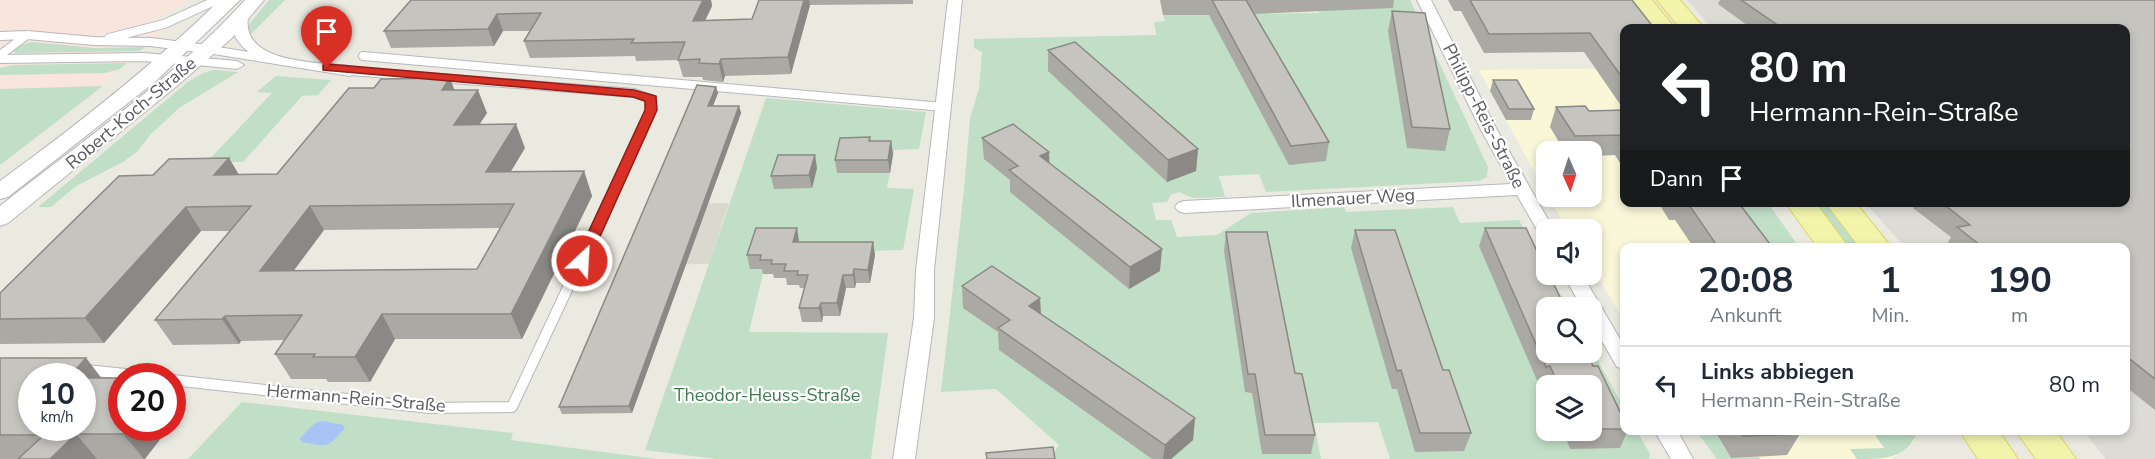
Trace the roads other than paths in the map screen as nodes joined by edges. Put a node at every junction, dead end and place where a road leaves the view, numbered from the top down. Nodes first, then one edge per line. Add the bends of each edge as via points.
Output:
1 (217, 0) edge
2 (255, 0) edge
3 (955, 0) edge
4 (1424, 0) edge
5 (1640, 0) edge
6 (1668, 0) edge
7 (236, 8) edge
8 (1660, 24) edge
9 (1689, 24) edge
10 (27, 34) junction
11 (0, 36) edge
12 (94, 41) junction
13 (187, 54) junction
14 (363, 56) dead end
15 (0, 57) edge
16 (275, 60) junction
17 (350, 70) joint
18 (943, 107) junction
19 (1521, 189) junction
20 (0, 192) edge
21 (1184, 207) dead end
22 (1803, 207) edge
23 (1843, 207) edge
24 (0, 218) edge
25 (1539, 219) edge
26 (1830, 243) edge
27 (1873, 243) edge
28 (1578, 285) edge
29 (1620, 355) edge
30 (186, 382) edge
31 (1668, 435) edge
32 (1981, 435) edge
33 (2037, 435) edge
34 (904, 459) edge
35 (1682, 459) edge
36 (1999, 459) edge
37 (2057, 459) edge

1 - 12 lane via 182,19
2 - 7 street, Robert-Koch-Straße
3 - 18 street
4 - 19 street, Philipp-Reis-Straße
5 - 8 main road
6 - 9 main road
7 - 13 street, Robert-Koch-Straße
7 - 16 street, Hermann-Rein-Straße via 241,38
10 - 11 lane
10 - 12 lane
10 - 15 lane
12 - 13 lane via 151,42
13 - 15 lane
13 - 16 street, Hermann-Rein-Straße via 249,65
13 - 20 street, Robert-Koch-Straße
13 - 24 street, Robert-Koch-Straße via 104,137
14 - 18 lane
16 - 17 street, Hermann-Rein-Straße
17 - 30 lane, Hermann-Rein-Straße via 634,93 651,99 651,110 512,407 430,408
18 - 34 street via 925,270 924,318
19 - 21 street, Ilmenauer Weg
19 - 25 street, Philipp-Reis-Straße
22 - 26 main road
23 - 27 main road
28 - 29 street
31 - 35 street
32 - 36 main road
33 - 37 main road

